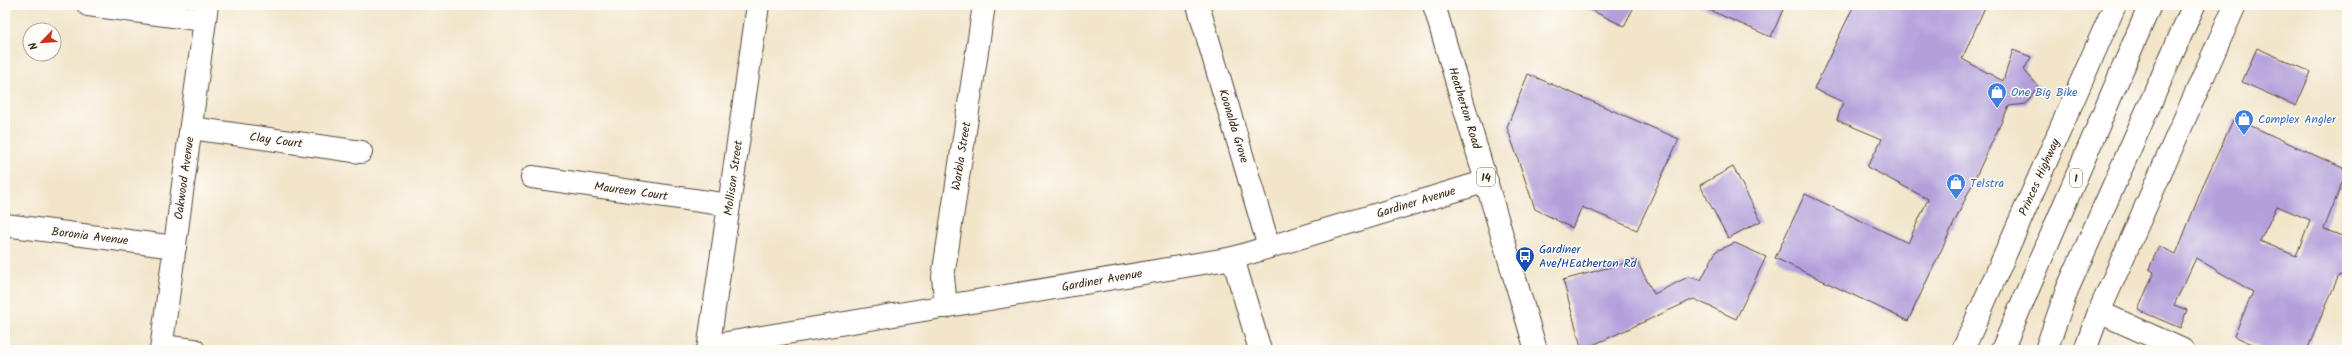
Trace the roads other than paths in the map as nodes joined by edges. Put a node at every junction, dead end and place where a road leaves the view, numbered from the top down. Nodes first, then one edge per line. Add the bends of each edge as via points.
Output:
1 (88, 5) edge
2 (758, 5) edge
3 (984, 5) edge
4 (1198, 5) edge
5 (1434, 5) edge
6 (2115, 5) edge
7 (2150, 5) edge
8 (2194, 5) edge
9 (2235, 5) edge
10 (205, 12) edge
11 (191, 128) junction
12 (361, 152) dead end
13 (532, 176) dead end
14 (1487, 181) junction
15 (729, 205) junction
16 (5, 225) edge
17 (1269, 247) junction
18 (175, 248) junction
19 (1233, 258) junction
20 (946, 307) junction
21 (2099, 312) junction
22 (161, 348) edge
23 (708, 348) edge
24 (194, 350) edge
25 (1260, 350) edge
26 (1536, 350) edge
27 (1963, 350) edge
28 (2002, 350) edge
29 (2046, 350) edge
30 (2085, 350) edge
31 (2183, 350) edge

1 - 10 main road
2 - 15 main road, Mollison Street
3 - 20 main road, Warbla Street via 943,277
4 - 17 main road, Koonalda Grove
5 - 14 main road, Heatherton Road / 14
6 - 27 main road, Princes Highway
7 - 28 main road, 1
8 - 29 main road via 2068,290
9 - 21 main road
10 - 11 main road, Oakwood Avenue
11 - 12 main road, Clay Court
11 - 18 main road, Oakwood Avenue
13 - 15 main road, Maureen Court
14 - 17 main road, Gardiner Avenue
14 - 26 main road, Heatherton Road / 14
15 - 23 main road, Mollison Street
16 - 18 main road, Boronia Avenue
17 - 19 main road, Gardiner Avenue
18 - 22 main road, Oakwood Avenue
19 - 20 main road, Gardiner Avenue
19 - 25 main road
20 - 23 main road, Gardiner Avenue
21 - 30 main road
21 - 31 main road
22 - 24 main road

